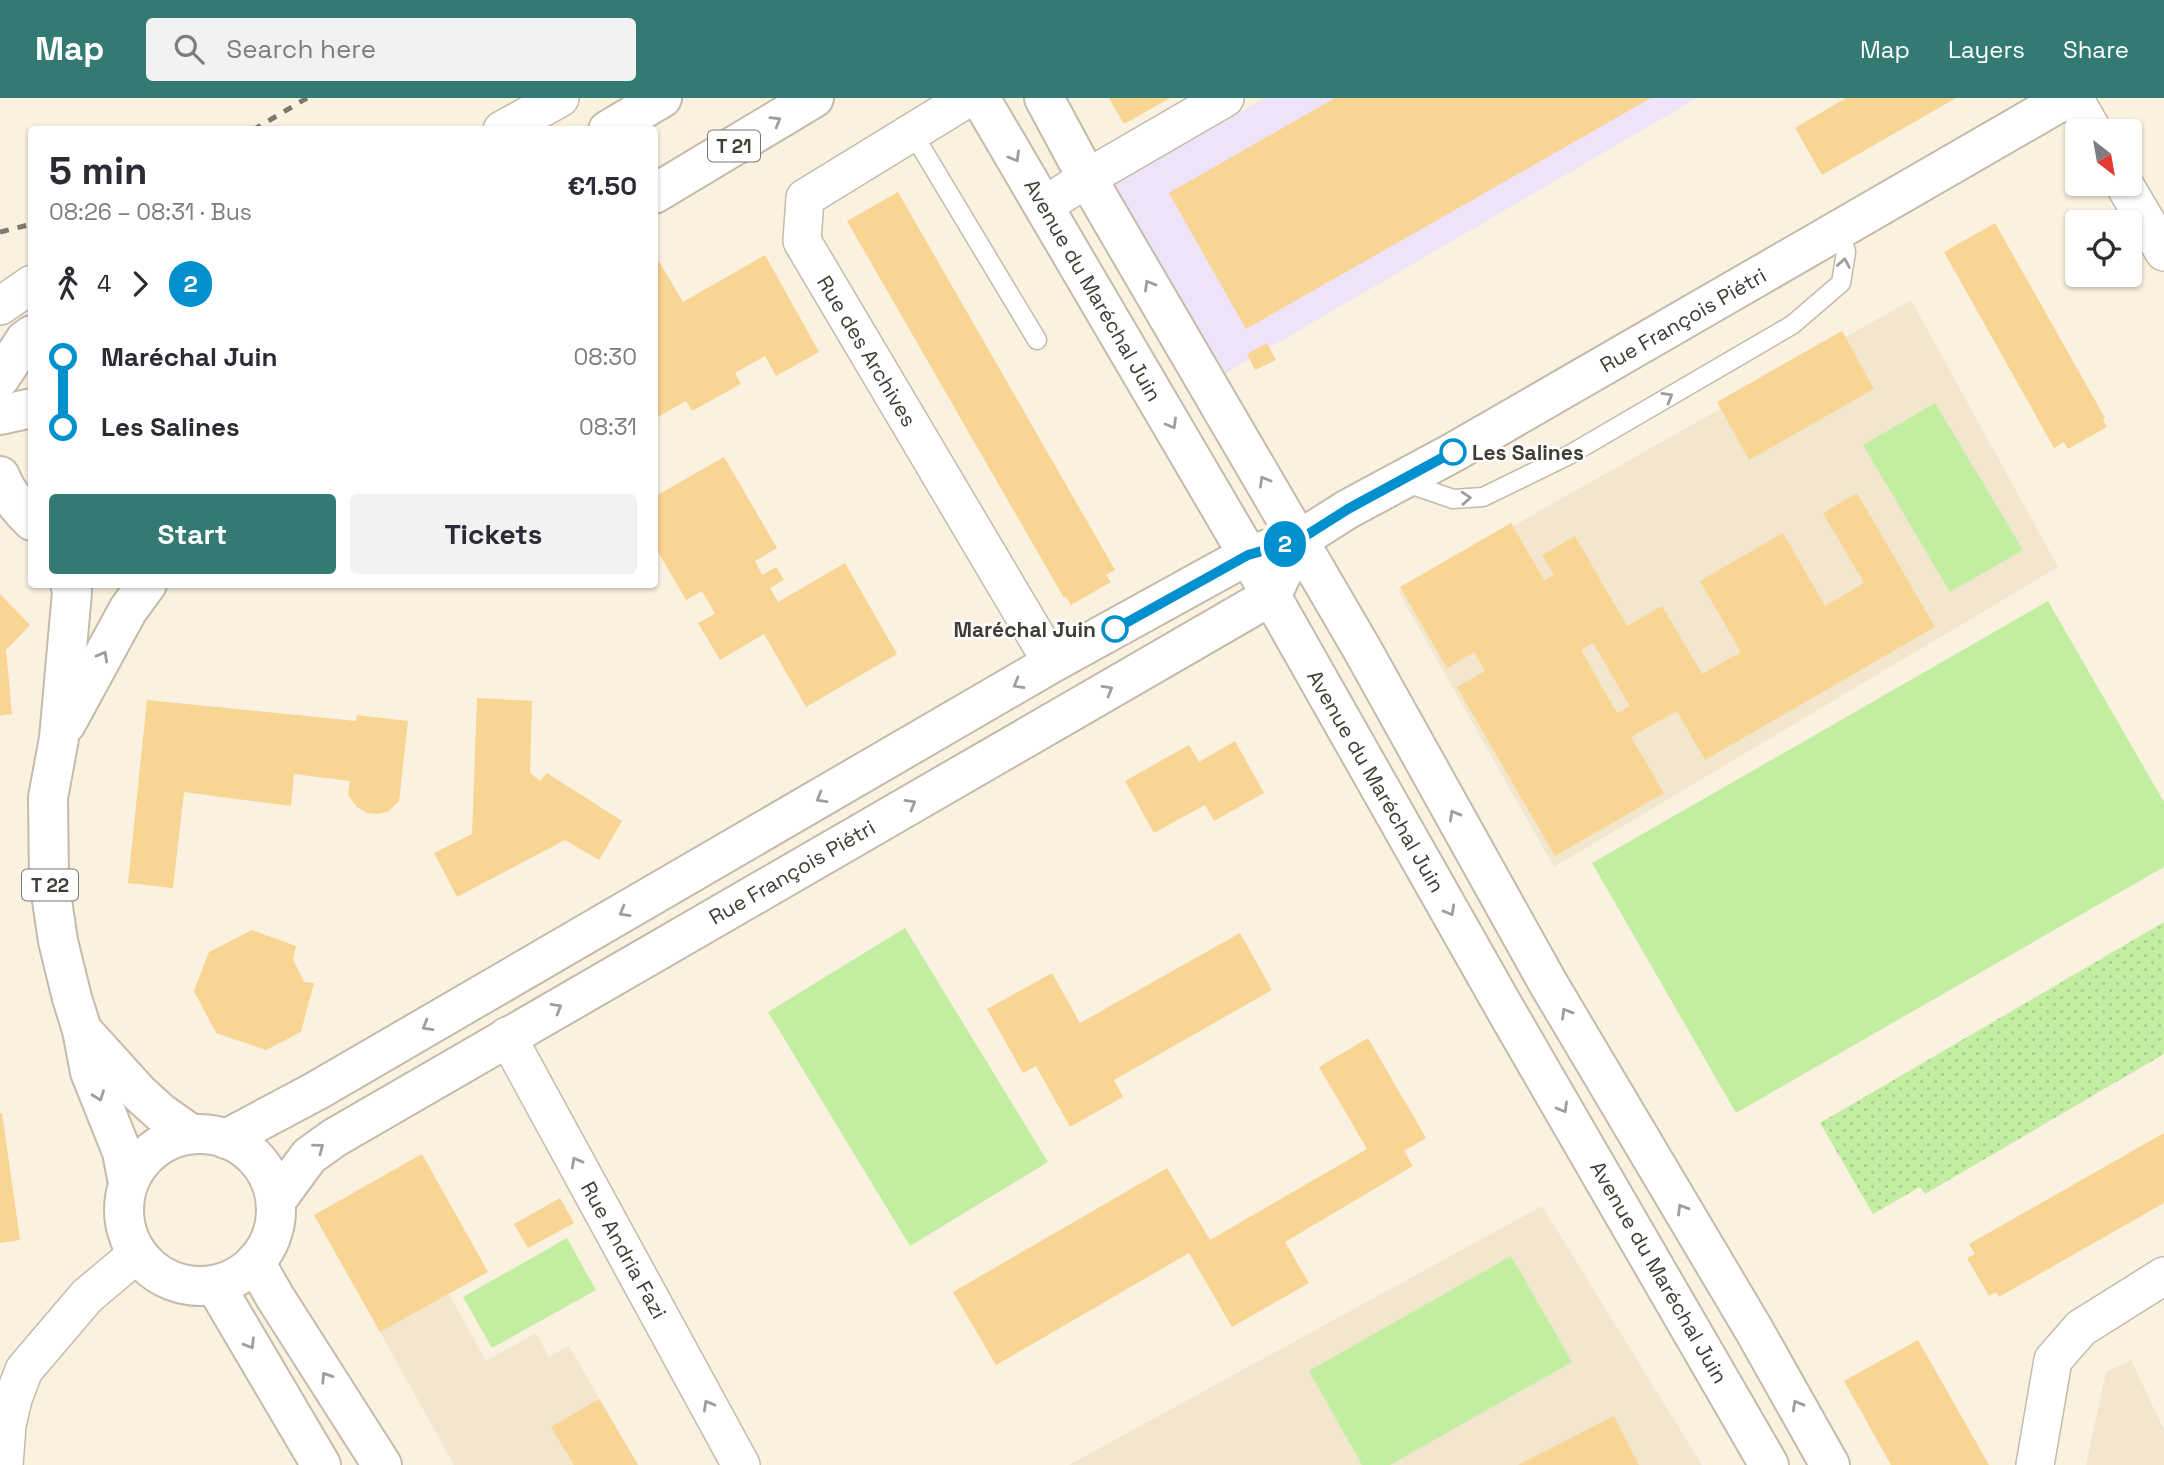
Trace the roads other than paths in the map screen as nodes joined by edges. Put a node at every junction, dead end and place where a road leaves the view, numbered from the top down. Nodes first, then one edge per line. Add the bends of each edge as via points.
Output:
1 (559, 98) edge
2 (662, 98) edge
3 (814, 98) edge
4 (968, 98) edge
5 (981, 98) edge
6 (1044, 98) edge
7 (1225, 98) edge
8 (2067, 98) edge
9 (2074, 98) edge
10 (2086, 119) edge
11 (509, 126) edge
12 (615, 126) edge
13 (912, 132) junction
14 (1087, 178) junction
15 (658, 192) edge
16 (2131, 196) edge
17 (1044, 206) junction
18 (1840, 230) junction
19 (2164, 252) edge
20 (28, 287) edge
21 (0, 306) edge
22 (28, 338) edge
23 (1038, 340) dead end
24 (0, 378) edge
25 (28, 409) edge
26 (0, 415) edge
27 (1401, 481) junction
28 (9, 483) edge
29 (28, 517) edge
30 (1299, 540) junction
31 (1248, 555) junction
32 (71, 588) edge
33 (144, 588) edge
34 (1271, 596) junction
35 (1052, 663) junction
36 (59, 738) junction
37 (82, 1030) junction
38 (507, 1036) junction
39 (209, 1137) junction
40 (128, 1183) junction
41 (276, 1200) junction
42 (137, 1254) junction
43 (255, 1262) junction
44 (2164, 1276) edge
45 (215, 1285) junction
46 (4, 1465) edge
47 (321, 1465) edge
48 (382, 1465) edge
49 (741, 1465) edge
50 (1769, 1465) edge
51 (1830, 1465) edge
52 (2035, 1465) edge

1 - 11 street
2 - 12 main road
15 -> 3 main road, T 21
4 - 13 street, Rue des Archives
5 -> 17 main road, Avenue du Maréchal Juin
6 - 14 main road
7 - 14 street
8 - 18 main road, Rue François Piétri
9 - 10 street
13 - 23 lane
13 - 35 street, Rue des Archives via 804,198 802,241
14 - 17 street
30 -> 14 main road
16 - 19 street
17 -> 31 main road, Avenue du Maréchal Juin
18 - 27 main road, Rue François Piétri
27 -> 18 lane via 1453,499 1483,497 1569,455 1792,325 1841,283 1846,252
20 - 21 street
22 - 24 main road
25 - 26 main road
27 - 30 main road, Rue François Piétri
28 - 29 main road via 18,508
30 - 31 main road, Rue François Piétri
30 - 34 main road
51 -> 30 main road via 1548,983
31 - 34 main road, Avenue du Maréchal Juin
31 - 35 main road, Rue François Piétri
32 - 36 main road, T 22
36 -> 33 main road, T 22
38 -> 34 main road, Rue François Piétri
34 -> 50 main road, Avenue du Maréchal Juin
35 -> 39 main road, Rue François Piétri via 327,1084
36 - 37 main road, T 22 via 48,798 49,880 58,941
37 - 39 main road, T 22 via 162,1113
37 -> 40 main road, T 22 via 90,1072 122,1152
41 -> 38 main road, Rue François Piétri via 309,1156 334,1138
49 -> 38 street, Rue Andria Fazi
39 - 40 main road via 171,1140 153,1150
39 - 41 main road via 245,1149 260,1163
40 - 42 main road via 127,1231
41 - 43 main road via 272,1234
42 - 45 main road via 164,1278 197,1287
42 - 46 street via 87,1296 24,1370 7,1425
43 - 45 main road via 237,1277
48 -> 43 main road
44 - 52 street via 2081,1328 2053,1360
45 -> 47 main road

